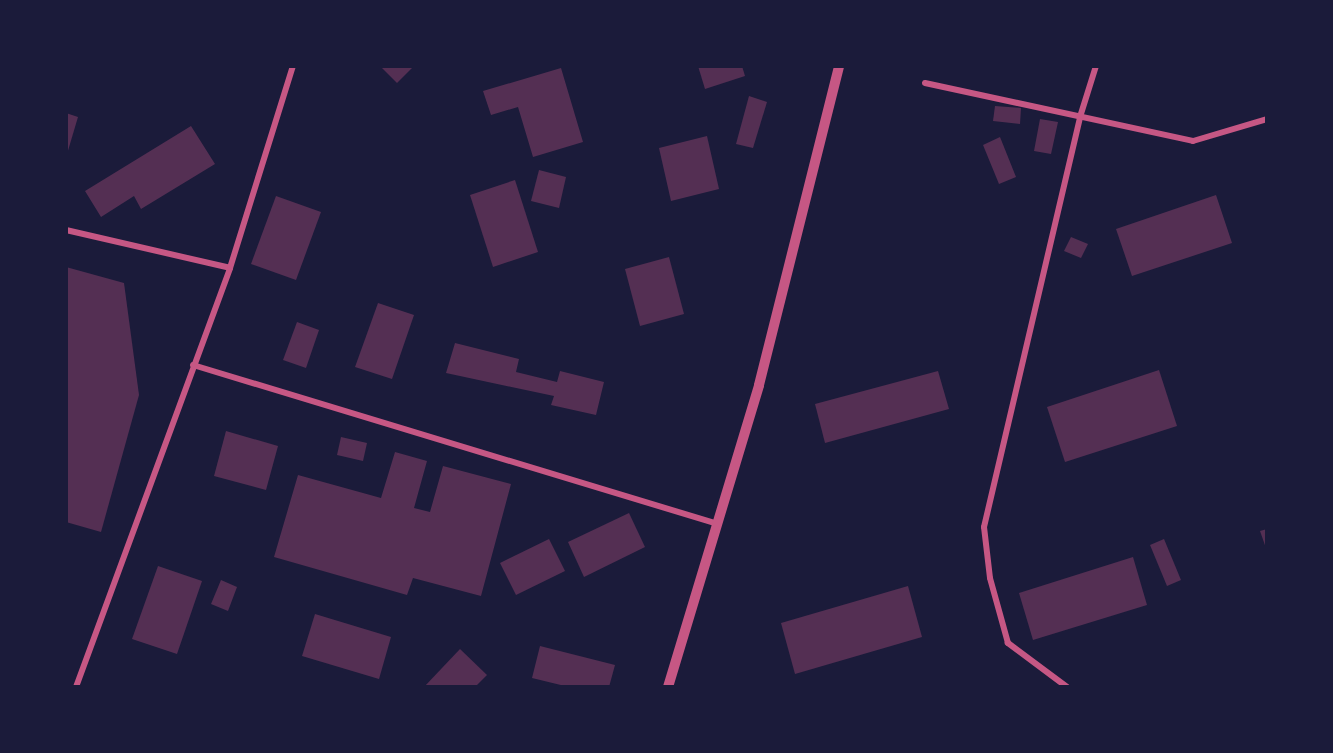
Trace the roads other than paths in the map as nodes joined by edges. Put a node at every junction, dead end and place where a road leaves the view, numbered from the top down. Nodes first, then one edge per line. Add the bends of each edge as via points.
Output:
1 (293, 66) edge
2 (839, 66) edge
3 (1096, 66) edge
4 (925, 83) dead end
5 (1080, 117) junction
6 (1267, 119) edge
7 (66, 230) edge
8 (230, 268) junction
9 (193, 365) junction
10 (719, 525) junction
11 (76, 687) edge
12 (668, 687) edge
13 (1067, 687) edge

1 - 8 street
2 - 10 street via 759,385
3 - 5 street
4 - 5 street
5 - 6 street via 1193,141
5 - 13 street via 984,527 990,578 1008,643
7 - 8 street
8 - 9 street
9 - 10 street
9 - 11 street
10 - 12 street

